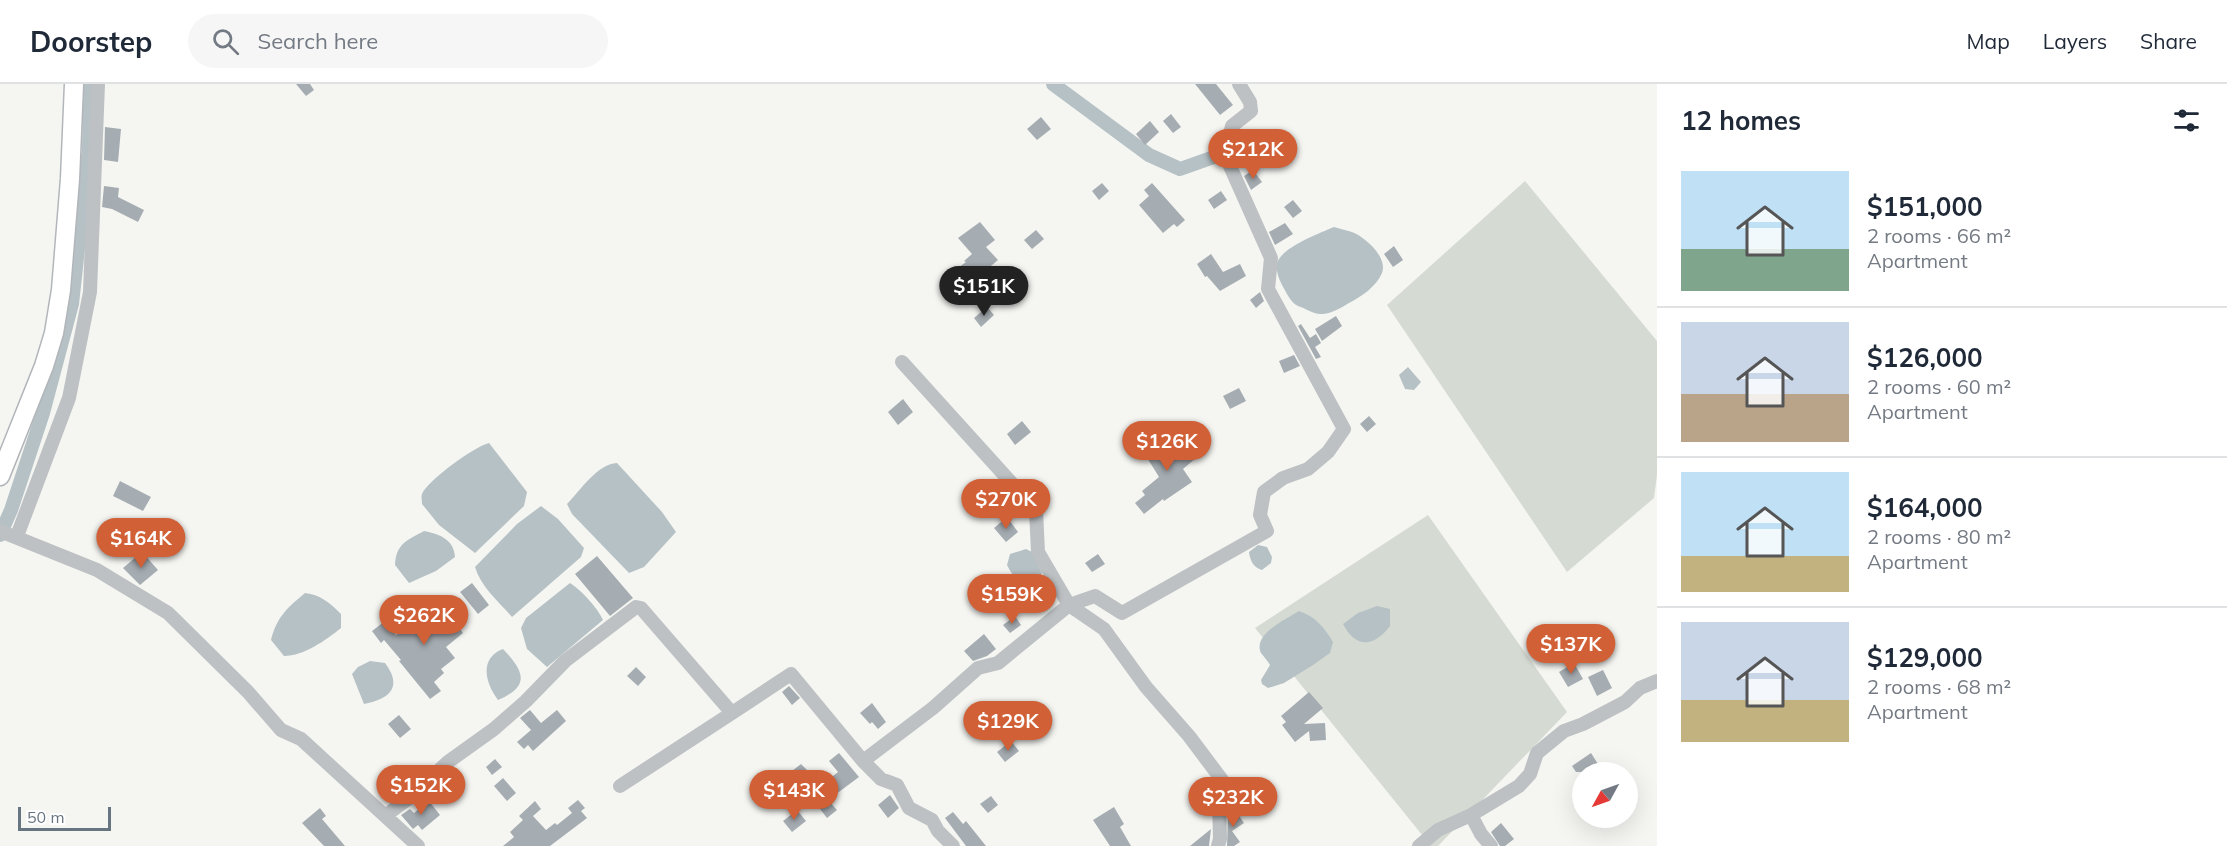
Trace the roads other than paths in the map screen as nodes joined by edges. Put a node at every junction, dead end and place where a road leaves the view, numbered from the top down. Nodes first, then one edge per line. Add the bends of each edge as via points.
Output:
1 (74, 84) edge
2 (98, 84) edge
3 (1239, 84) edge
4 (902, 362) dead end
5 (0, 476) edge
6 (0, 531) edge
7 (17, 536) junction
8 (1069, 604) junction
9 (1657, 681) edge
10 (732, 713) junction
11 (863, 761) junction
12 (620, 786) dead end
13 (1472, 815) junction
14 (385, 816) junction
15 (418, 846) edge
16 (953, 846) edge
17 (1218, 846) edge
18 (1419, 846) edge
19 (1491, 846) edge

1 - 5 street via 61,290 54,333
2 - 7 street via 90,292 69,398
3 - 8 street via 1251,111 1232,126 1225,155 1271,258 1268,289 1344,429 1328,452 1308,469 1283,478 1264,492 1260,515 1267,531 1122,613 1095,596
4 - 8 street via 1036,510 1038,552
6 - 7 street
7 - 14 street via 97,570 168,613 248,692 280,730 301,739
8 - 11 street via 998,663 978,668
8 - 17 street via 1104,628 1225,784
9 - 13 street via 1625,702 1564,731 1537,753 1530,774 1518,786
10 - 11 street via 791,674
10 - 12 street
10 - 14 street via 641,608 636,607 565,661 494,729
11 - 16 street via 881,779 897,785 909,808 932,820
13 - 18 street via 1438,830
13 - 19 street
14 - 15 street

